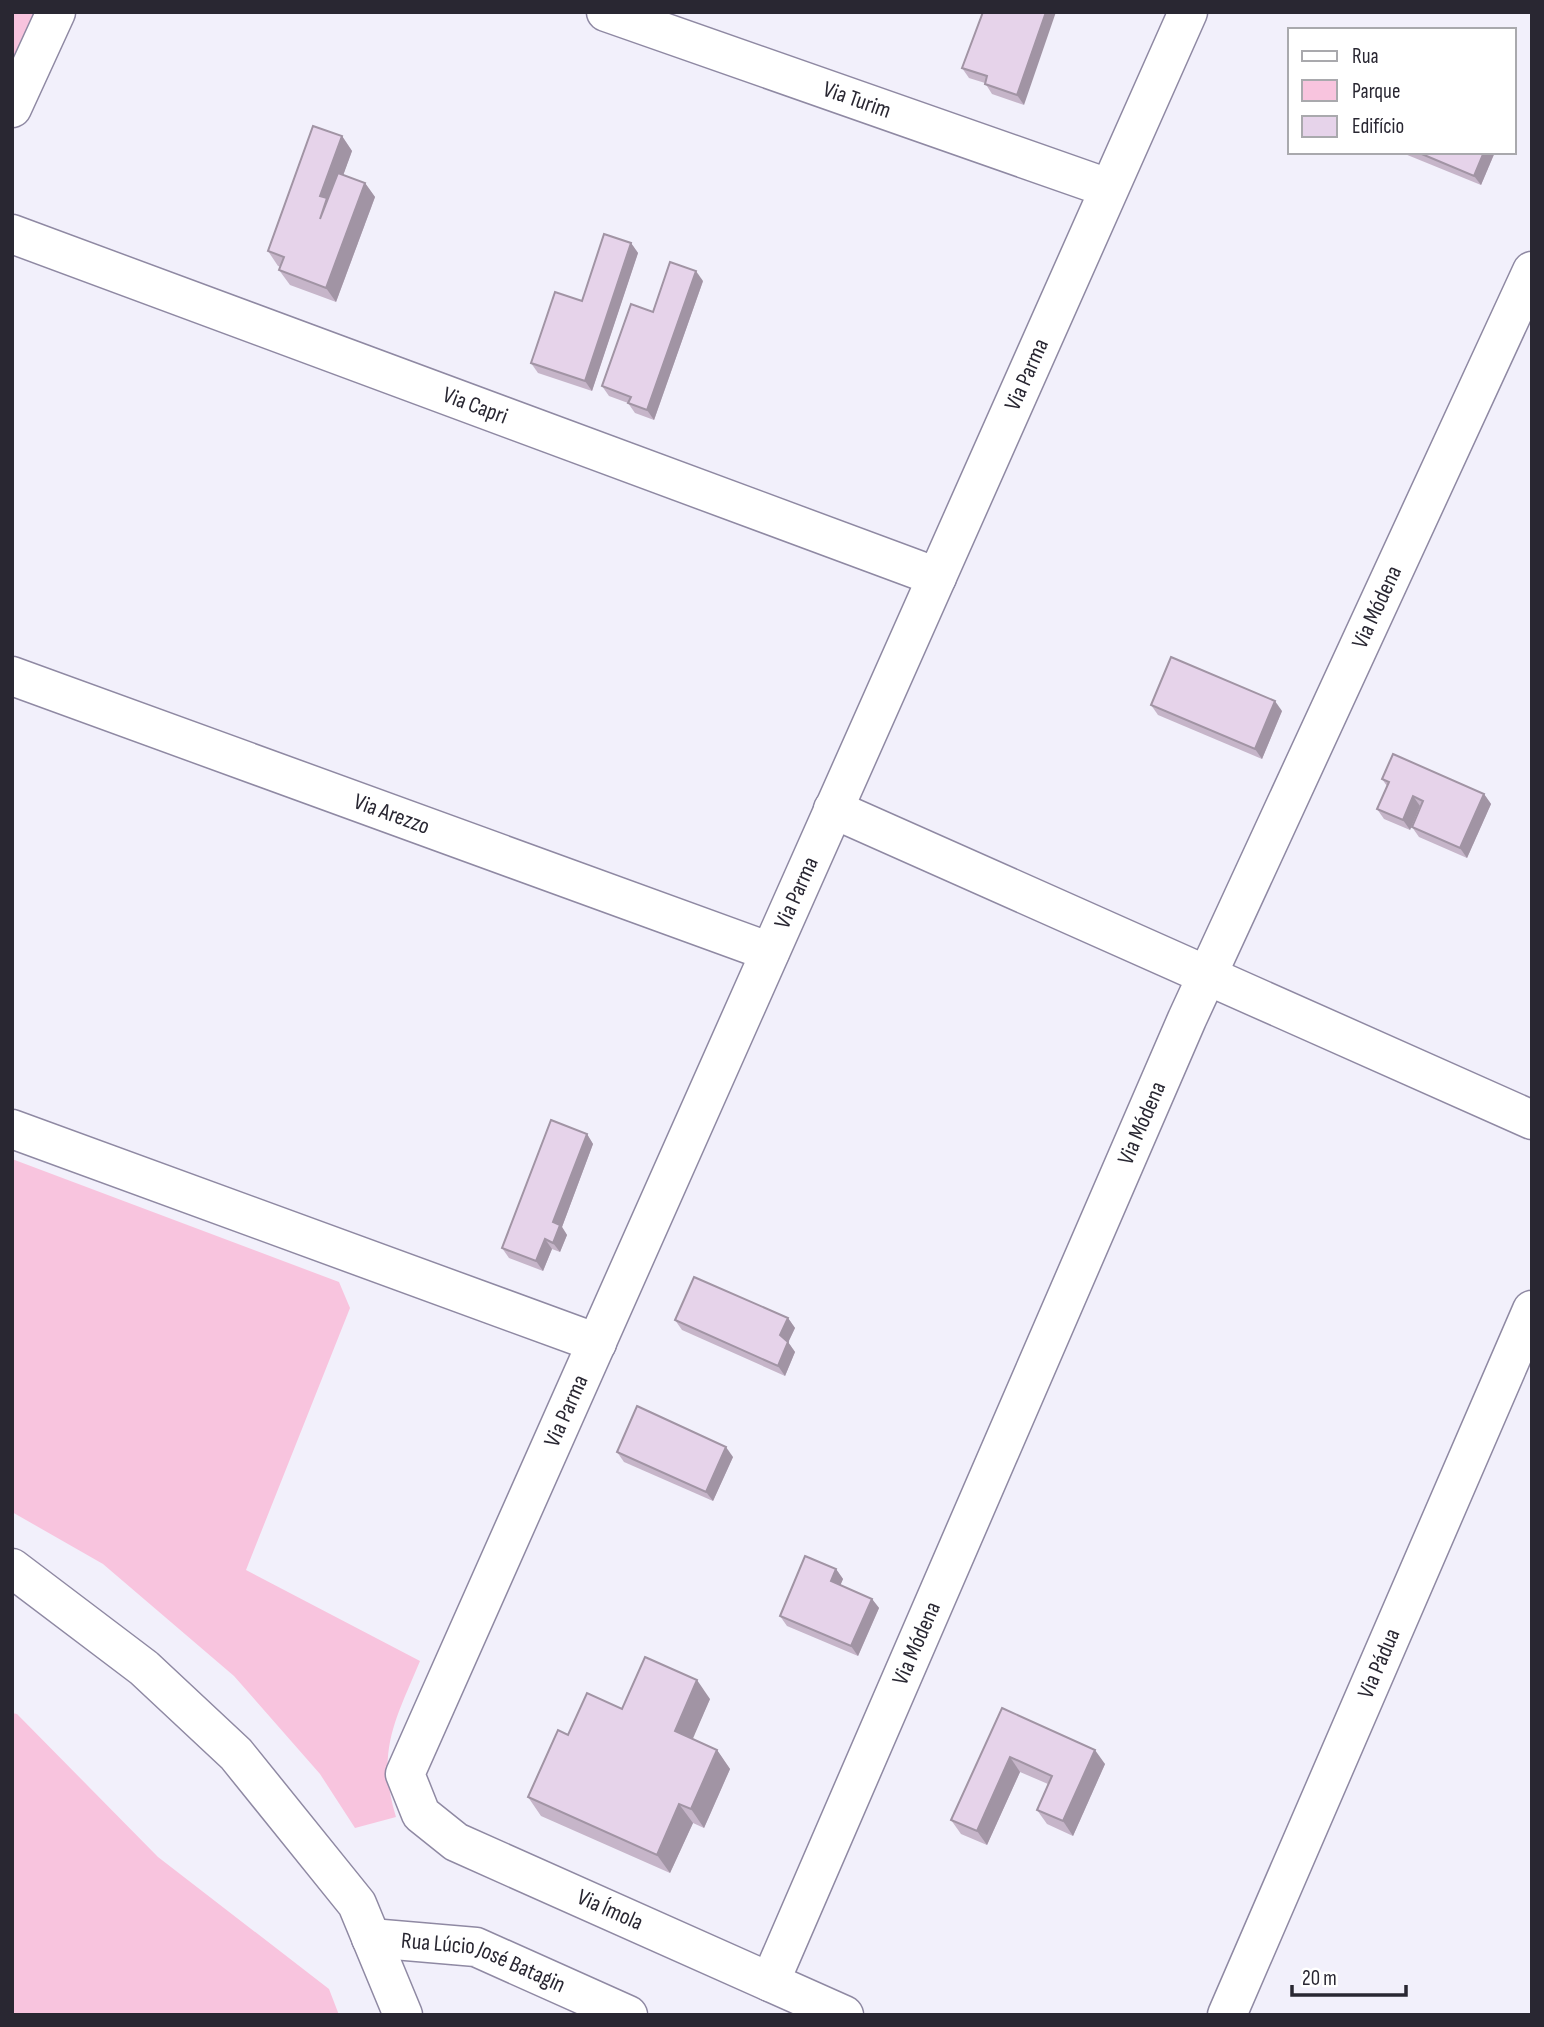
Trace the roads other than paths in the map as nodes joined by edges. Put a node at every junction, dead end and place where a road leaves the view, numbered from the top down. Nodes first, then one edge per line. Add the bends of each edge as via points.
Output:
1 (55, 12) edge
2 (606, 12) edge
3 (1188, 12) edge
4 (12, 108) edge
5 (1108, 188) junction
6 (12, 234) edge
7 (1532, 271) edge
8 (937, 576) junction
9 (12, 676) edge
10 (833, 810) junction
11 (770, 952) junction
12 (1206, 975) junction
13 (1532, 1120) edge
14 (12, 1129) edge
15 (1532, 1310) edge
16 (597, 1343) junction
17 (12, 1568) edge
18 (405, 1774) joint
19 (372, 1938) junction
20 (770, 1982) junction
21 (403, 2015) edge
22 (628, 2015) edge
23 (844, 2015) edge
24 (1227, 2015) edge

1 - 4 street
2 - 5 street, Via Turim
3 - 5 street, Via Parma
5 - 8 street, Via Parma
6 - 8 street, Via Capri
7 - 12 street, Via Módena
8 - 10 street, Via Parma
9 - 11 street, Via Arezzo
10 - 11 street, Via Parma
10 - 12 street
11 - 16 street, Via Parma
12 - 13 street
12 - 20 street, Via Módena
14 - 16 street
15 - 24 street, Via Pádua
16 - 18 street, Via Parma
17 - 19 street via 144,1668 236,1754 357,1904
18 - 20 street, Via Ímola via 421,1814 456,1842
19 - 21 street
19 - 22 street, Rua Lúcio José Batagin via 476,1947
20 - 23 street, Via Ímola

